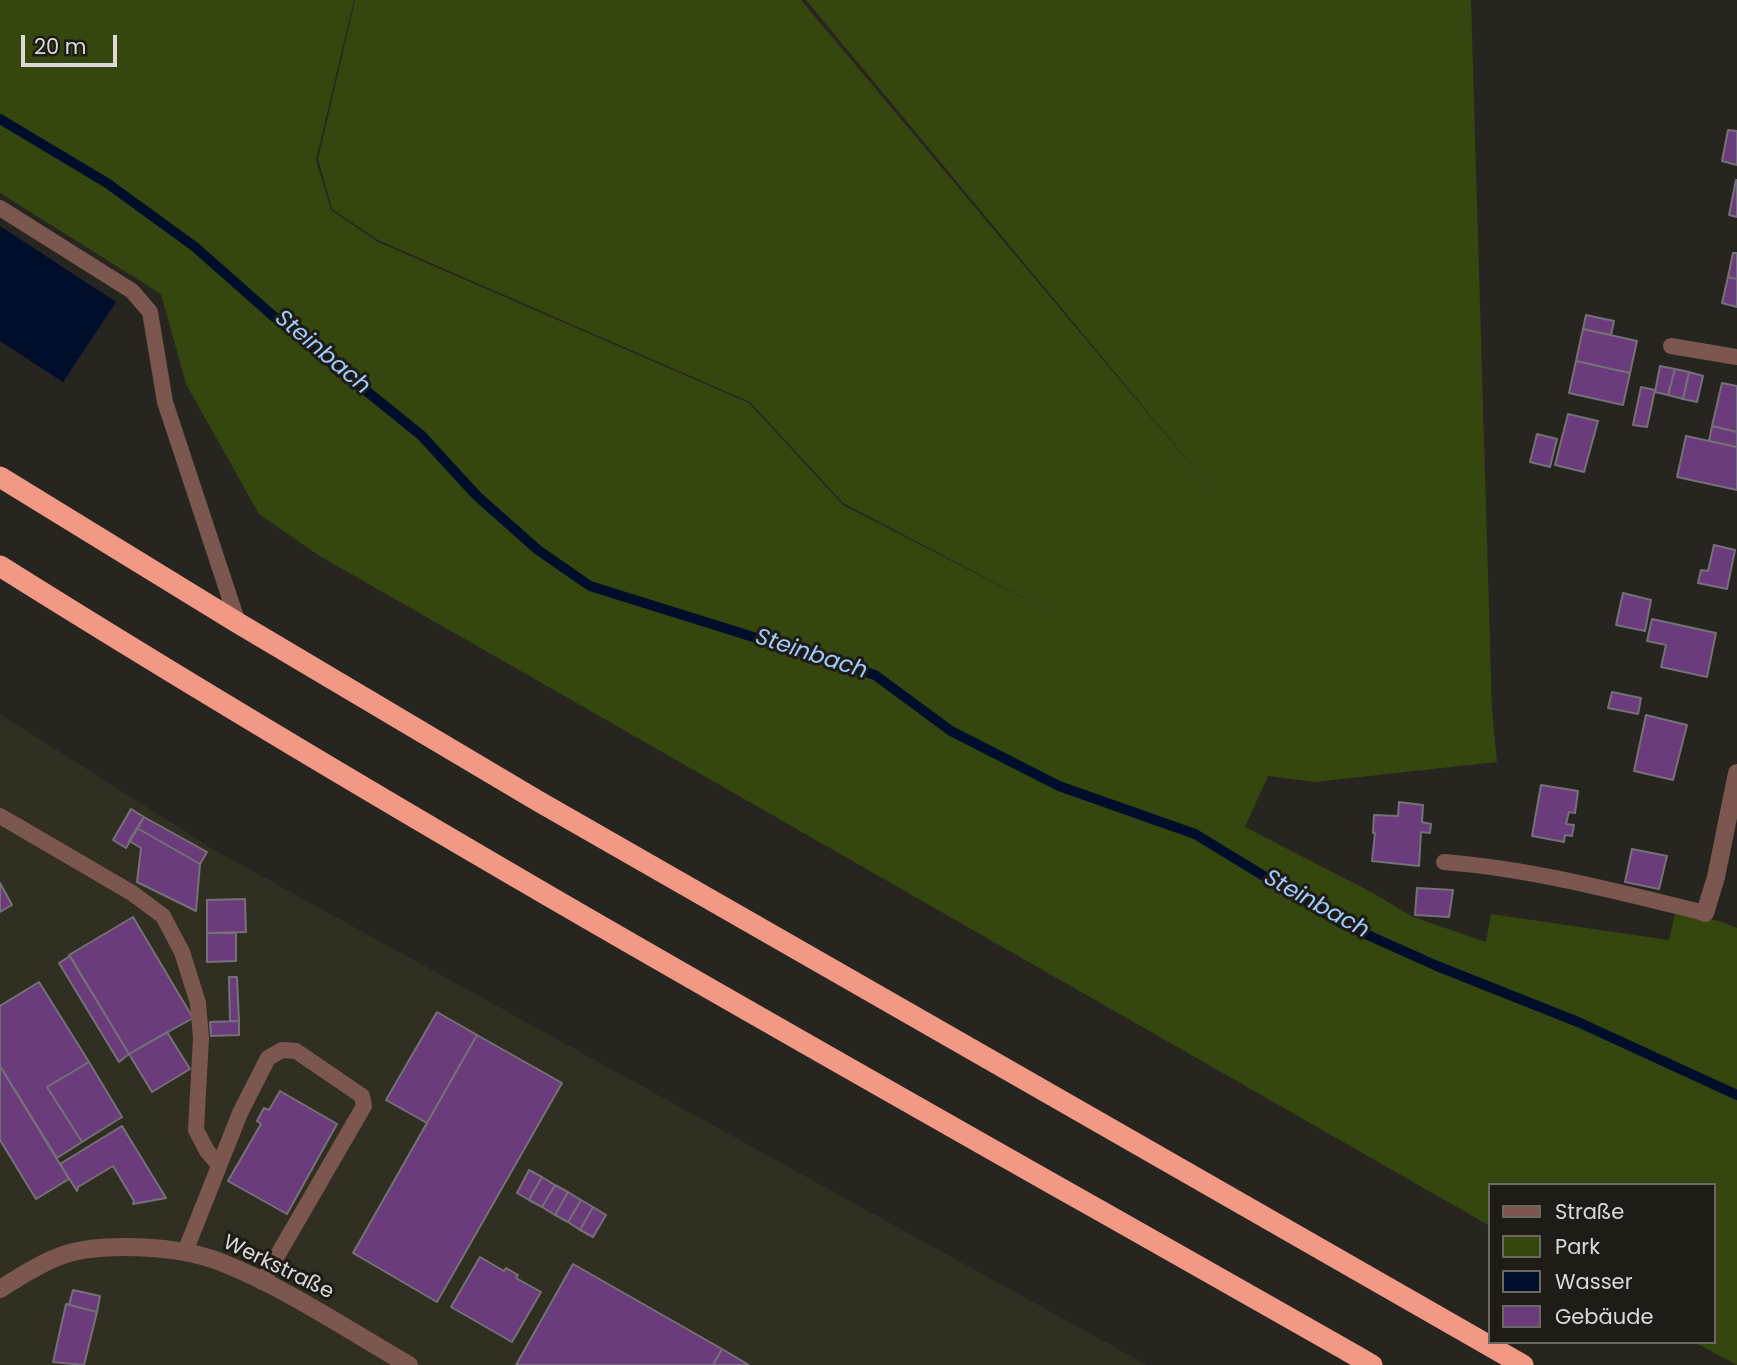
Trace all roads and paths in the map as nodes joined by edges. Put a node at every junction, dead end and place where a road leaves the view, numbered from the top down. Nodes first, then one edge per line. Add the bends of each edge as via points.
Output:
1 (0, 208) edge
2 (1671, 346) dead end
3 (1737, 357) edge
4 (0, 477) edge
5 (0, 566) edge
6 (238, 623) junction
7 (1737, 772) edge
8 (0, 816) edge
9 (1444, 862) dead end
10 (1705, 913) joint
11 (219, 1166) junction
12 (185, 1252) junction
13 (262, 1282) junction
14 (0, 1289) edge
15 (409, 1365) edge
16 (1372, 1365) edge
17 (1523, 1365) edge

1 - 6 lane via 132,291 150,312 165,402
2 - 3 lane
4 - 6 highway
5 - 16 highway via 498,867
6 - 17 highway via 550,808
7 - 10 street
8 - 11 lane via 163,916 182,952 198,1003 201,1038 196,1130
9 - 10 lane via 1499,866
11 - 12 lane
11 - 13 lane via 268,1058 282,1050 296,1051 362,1096 364,1106
12 - 13 street, Werkstraße via 221,1262
12 - 14 street, Werkstraße via 98,1247 66,1254
13 - 15 street, Werkstraße

